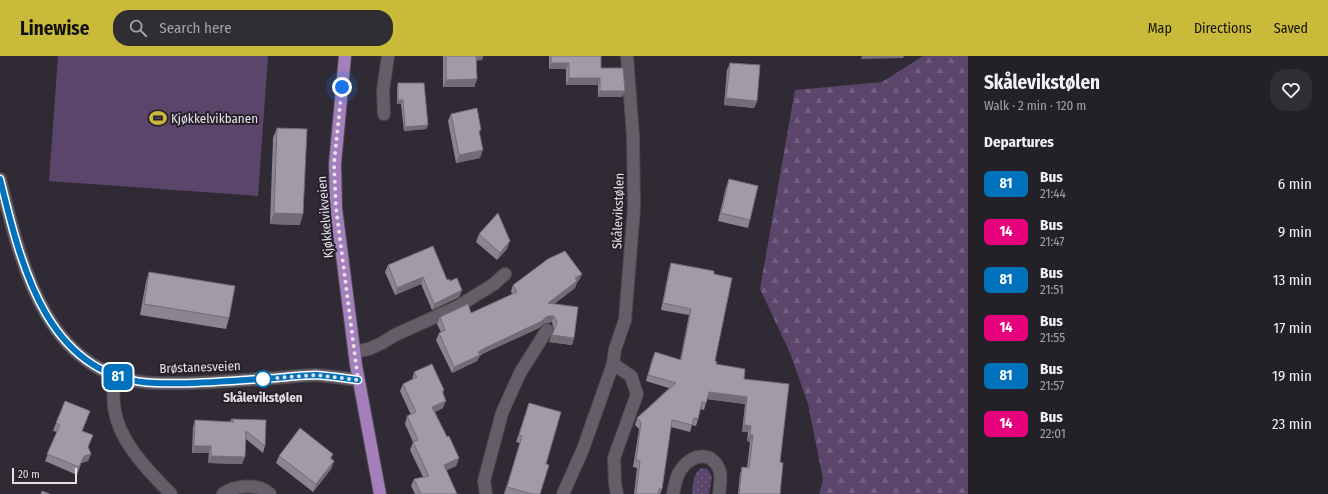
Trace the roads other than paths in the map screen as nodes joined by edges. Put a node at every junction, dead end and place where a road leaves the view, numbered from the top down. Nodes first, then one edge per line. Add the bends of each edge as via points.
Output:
1 (345, 56) edge
2 (388, 56) edge
3 (627, 56) edge
4 (384, 114) dead end
5 (0, 179) edge
6 (505, 274) dead end
7 (547, 330) dead end
8 (354, 352) junction
9 (613, 364) junction
10 (116, 376) junction
11 (358, 380) junction
12 (171, 494) edge
13 (222, 494) edge
14 (270, 494) edge
15 (380, 494) edge
16 (486, 494) edge
17 (563, 494) edge
18 (617, 494) edge
19 (673, 494) edge
20 (719, 494) edge

1 - 8 main road, Kjøkkelvikveien via 334,164 336,208
2 - 4 street via 382,90
3 - 9 street, Skålevikstølen via 633,136 634,208 625,320
5 - 10 street, Brøstanesveien via 21,255 47,316 63,340 80,356 92,365
6 - 8 street via 494,284 457,307 369,349
7 - 16 street via 520,373 502,413 484,481
8 - 11 main road, Kjøkkelvikveien
9 - 17 street, Skålevikstølen via 584,449
9 - 18 street via 631,376 637,394 614,458
10 - 11 street, Brøstanesveien via 155,383 316,375
10 - 12 street via 112,401 122,435 134,454
11 - 15 main road, Kjøkkelvikveien
13 - 14 street via 241,487 260,488
19 - 20 street via 681,468 692,458 703,456 712,460 719,470

